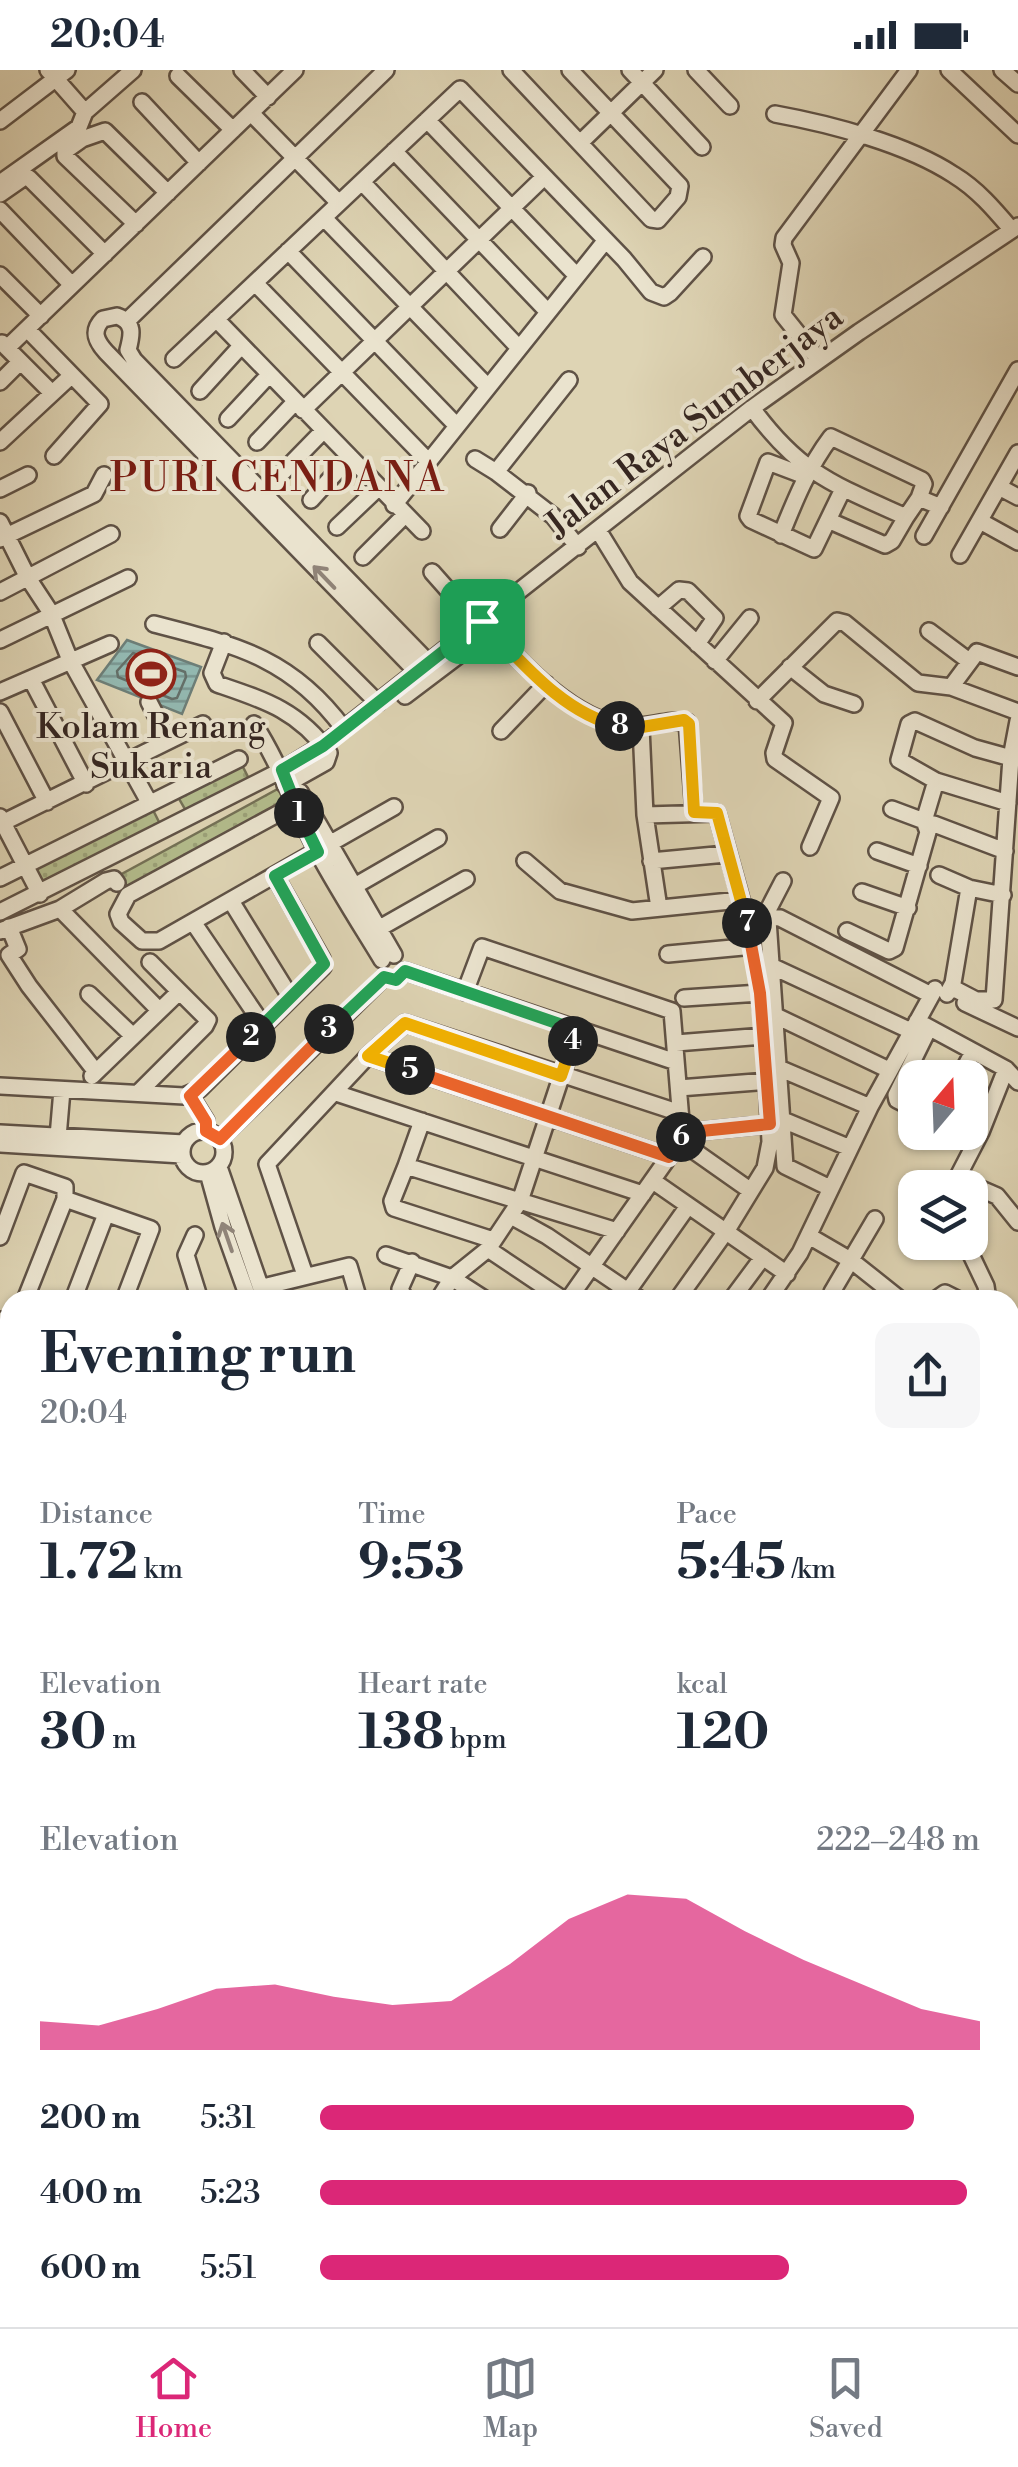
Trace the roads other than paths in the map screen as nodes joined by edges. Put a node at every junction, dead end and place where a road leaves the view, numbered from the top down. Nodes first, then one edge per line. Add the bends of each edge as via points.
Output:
1 (133, 70) edge
2 (242, 70) edge
3 (296, 70) edge
4 (386, 70) edge
5 (511, 70) edge
6 (570, 70) edge
7 (655, 70) edge
8 (696, 70) edge
9 (909, 70) edge
10 (949, 70) edge
11 (1002, 70) edge
12 (57, 73) edge
13 (178, 76) dead end
14 (636, 76) edge
15 (1018, 84) edge
16 (268, 96) junction
17 (0, 100) edge
18 (142, 102) dead end
19 (730, 106) dead end
20 (85, 112) junction
21 (251, 112) junction
22 (612, 112) junction
23 (775, 114) dead end
24 (6, 117) edge
25 (426, 120) junction
26 (233, 130) junction
27 (1018, 136) edge
28 (862, 137) junction
29 (580, 143) junction
30 (702, 146) dead end
31 (394, 151) junction
32 (296, 158) junction
33 (200, 162) junction
34 (544, 177) junction
35 (362, 182) junction
36 (3, 188) edge
37 (168, 192) junction
38 (339, 203) junction
39 (512, 208) junction
40 (0, 210) edge
41 (324, 218) junction
42 (136, 224) junction
43 (1014, 227) edge
44 (480, 240) junction
45 (606, 240) junction
46 (288, 251) junction
47 (105, 254) junction
48 (703, 257) dead end
49 (447, 271) junction
50 (0, 275) edge
51 (577, 276) junction
52 (254, 283) junction
53 (72, 286) junction
54 (410, 306) junction
55 (548, 312) junction
56 (41, 316) junction
57 (126, 320) junction
58 (216, 320) junction
59 (26, 329) junction
60 (375, 341) junction
61 (3, 345) edge
62 (241, 346) junction
63 (519, 348) junction
64 (174, 358) dead end
65 (819, 360) junction
66 (20, 362) junction
67 (1018, 370) edge
68 (342, 373) junction
69 (269, 374) junction
70 (71, 376) junction
71 (568, 380) dead end
72 (0, 382) edge
73 (488, 387) junction
74 (200, 391) dead end
75 (52, 393) junction
76 (299, 406) junction
77 (752, 408) junction
78 (228, 419) dead end
79 (457, 426) junction
80 (323, 431) junction
81 (0, 442) edge
82 (256, 442) dead end
83 (1018, 453) edge
84 (54, 456) dead end
85 (349, 458) junction
86 (474, 459) dead end
87 (428, 462) junction
88 (283, 472) dead end
89 (496, 472) junction
90 (807, 474) junction
91 (28, 475) dead end
92 (104, 475) dead end
93 (999, 486) junction
94 (378, 488) junction
95 (0, 489) edge
96 (843, 489) junction
97 (528, 494) junction
98 (1018, 497) edge
99 (919, 498) junction
100 (311, 500) dead end
101 (941, 507) junction
102 (399, 510) junction
103 (277, 517) junction
104 (906, 517) junction
105 (830, 520) junction
106 (980, 521) junction
107 (337, 526) dead end
108 (500, 529) dead end
109 (598, 530) junction
110 (422, 531) dead end
111 (2, 532) edge
112 (111, 534) dead end
113 (781, 535) junction
114 (924, 536) dead end
115 (1018, 542) edge
116 (578, 547) junction
117 (960, 555) dead end
118 (362, 557) dead end
119 (432, 572) dead end
120 (28, 578) junction
121 (128, 578) dead end
122 (0, 592) edge
123 (658, 608) junction
124 (51, 613) junction
125 (750, 618) dead end
126 (714, 623) junction
127 (154, 624) dead end
128 (484, 625) junction
129 (929, 631) dead end
130 (0, 640) edge
131 (734, 640) junction
132 (224, 642) junction
133 (318, 642) dead end
134 (110, 644) dead end
135 (697, 644) junction
136 (70, 660) junction
137 (715, 660) junction
138 (969, 661) junction
139 (423, 667) junction
140 (790, 667) junction
141 (1018, 667) edge
142 (31, 679) junction
143 (546, 684) junction
144 (950, 686) junction
145 (0, 692) edge
146 (405, 696) dead end
147 (758, 701) junction
148 (149, 702) dead end
149 (378, 703) junction
150 (854, 704) dead end
151 (0, 712) edge
152 (1018, 712) edge
153 (1018, 721) edge
154 (203, 724) dead end
155 (254, 724) dead end
156 (642, 727) junction
157 (344, 729) junction
158 (500, 731) dead end
159 (168, 740) junction
160 (323, 746) junction
161 (1013, 753) edge
162 (239, 760) dead end
163 (126, 762) junction
164 (287, 779) junction
165 (936, 781) junction
166 (86, 784) junction
167 (47, 802) junction
168 (149, 802) junction
169 (300, 802) junction
170 (1008, 802) junction
171 (394, 807) dead end
172 (892, 809) dead end
173 (694, 812) junction
174 (645, 815) junction
175 (1, 821) edge
176 (929, 823) junction
177 (438, 838) dead end
178 (328, 845) junction
179 (810, 846) dead end
180 (877, 850) dead end
181 (1005, 851) junction
182 (726, 854) junction
183 (524, 861) dead end
184 (652, 861) junction
185 (919, 866) junction
186 (27, 867) junction
187 (939, 875) dead end
188 (275, 876) junction
189 (0, 878) edge
190 (466, 879) dead end
191 (784, 881) dead end
192 (117, 883) dead end
193 (353, 888) junction
194 (970, 888) junction
195 (862, 892) dead end
196 (40, 894) junction
197 (1002, 894) junction
198 (231, 900) junction
199 (740, 900) junction
200 (60, 908) junction
201 (659, 908) junction
202 (908, 908) junction
203 (768, 909) junction
204 (0, 912) edge
205 (193, 922) junction
206 (748, 926) junction
207 (5, 929) edge
208 (378, 929) junction
209 (847, 932) dead end
210 (754, 946) junction
211 (668, 954) dead end
212 (388, 957) junction
213 (150, 962) dead end
214 (763, 963) junction
215 (405, 971) junction
216 (384, 977) junction
217 (941, 991) junction
218 (179, 992) junction
219 (465, 992) junction
220 (760, 993) junction
221 (89, 994) dead end
222 (291, 998) junction
223 (684, 998) dead end
224 (159, 1010) junction
225 (776, 1016) junction
226 (263, 1025) junction
227 (919, 1027) junction
228 (1018, 1028) edge
229 (577, 1030) junction
230 (133, 1036) junction
231 (765, 1036) junction
232 (676, 1043) junction
233 (973, 1052) junction
234 (368, 1056) junction
235 (908, 1060) edge
236 (969, 1060) edge
237 (676, 1062) junction
238 (1006, 1068) junction
239 (889, 1070) junction
240 (96, 1072) junction
241 (775, 1075) junction
242 (561, 1076) junction
243 (1018, 1082) edge
244 (0, 1086) edge
245 (679, 1088) junction
246 (70, 1090) junction
247 (195, 1092) junction
248 (138, 1093) junction
249 (336, 1093) junction
250 (988, 1103) edge
251 (870, 1107) junction
252 (680, 1113) junction
253 (547, 1117) junction
254 (422, 1122) junction
255 (776, 1122) junction
256 (0, 1133) edge
257 (213, 1135) junction
258 (58, 1137) junction
259 (681, 1137) junction
260 (0, 1144) edge
261 (850, 1148) junction
262 (183, 1149) junction
263 (669, 1157) junction
264 (534, 1158) junction
265 (406, 1166) junction
266 (213, 1170) junction
267 (648, 1187) junction
268 (830, 1188) junction
269 (750, 1191) junction
270 (988, 1193) edge
271 (65, 1200) junction
272 (520, 1201) junction
273 (688, 1206) junction
274 (106, 1214) junction
275 (512, 1216) junction
276 (875, 1219) dead end
277 (1018, 1222) edge
278 (726, 1230) junction
279 (617, 1232) junction
280 (195, 1235) dead end
281 (0, 1236) edge
282 (808, 1236) junction
283 (490, 1244) junction
284 (386, 1255) dead end
285 (763, 1257) junction
286 (974, 1260) edge
287 (412, 1262) junction
288 (852, 1262) junction
289 (591, 1265) junction
290 (786, 1274) junction
291 (305, 1275) junction
292 (452, 1278) junction
293 (29, 1290) edge
294 (78, 1290) edge
295 (128, 1290) edge
296 (197, 1290) edge
297 (246, 1290) edge
298 (263, 1290) edge
299 (271, 1290) edge
300 (356, 1290) edge
301 (401, 1290) edge
302 (444, 1290) edge
303 (471, 1290) edge
304 (552, 1290) edge
305 (573, 1290) edge
306 (628, 1290) edge
307 (638, 1290) edge
308 (684, 1290) edge
309 (739, 1290) edge
310 (775, 1290) edge
311 (833, 1290) edge
312 (888, 1290) edge
313 (987, 1290) edge

1 - 20 street
2 - 16 street
3 - 16 street
4 - 32 street
5 - 29 street
6 - 22 street
7 - 14 street
8 - 19 street
9 - 28 street
10 - 27 street
11 - 15 street
12 - 20 street
12 - 24 street
13 - 26 street
14 - 22 street
14 - 30 street
16 - 21 street
17 - 24 street
18 - 33 street
20 - 36 street via 79,127
21 - 26 street
21 - 32 street
22 - 29 street
22 - 29 street via 680,186 658,220
23 - 28 street
25 - 31 street
25 - 34 street via 460,88
25 - 39 street
26 - 33 street
28 - 43 street via 954,175
28 - 65 street via 784,238 791,264 782,315
31 - 35 street
31 - 44 street
32 - 38 street
32 - 57 street
33 - 37 street
34 - 39 street
34 - 45 street
35 - 38 street
35 - 49 street
36 - 47 street via 29,178
37 - 42 street
37 - 42 street via 105,130 64,155
38 - 41 street
39 - 44 street
39 - 51 street
40 - 53 street
41 - 46 street
41 - 54 street
42 - 47 street
43 - 65 street, Jalan Raya Sumberjaya
44 - 49 street
44 - 55 street
45 - 48 street via 651,292 664,297
45 - 51 street
46 - 52 street
46 - 60 street
47 - 53 street
49 - 54 street
49 - 63 street
50 - 56 street
51 - 55 street
52 - 58 street
52 - 68 street
53 - 56 street
54 - 60 street
54 - 73 street
55 - 63 street
56 - 59 street
57 - 103 street via 134,360
57 - 103 street via 102,319 96,332 100,346
58 - 62 street
58 - 64 street
59 - 61 street
59 - 70 street
60 - 68 street
60 - 79 street
61 - 66 street
62 - 69 street
62 - 74 street
63 - 73 street
65 - 77 street, Jalan Raya Sumberjaya
66 - 72 street
66 - 75 street
67 - 101 street
68 - 76 street
68 - 87 street
69 - 76 street
69 - 78 street
70 - 75 street
70 - 84 street via 100,407
71 - 89 street
73 - 79 street
75 - 81 street
76 - 80 street
76 - 82 street
77 - 90 street
77 - 109 street, Jalan Raya Sumberjaya
79 - 87 street
80 - 85 street
80 - 88 street
83 - 93 street
85 - 94 street
85 - 100 street
86 - 89 street
87 - 102 street
89 - 97 street
90 - 96 street
90 - 99 street via 831,436 922,480
90 - 113 street
90 - 113 street via 768,462 748,516
91 - 95 street
92 - 111 street via 94,494
93 - 98 street
93 - 106 street
94 - 102 street
94 - 107 street
96 - 104 street
96 - 105 street
97 - 108 street
97 - 116 street
99 - 101 street
99 - 104 street
101 - 114 street
102 - 110 street
102 - 118 street
103 - 139 street
104 - 105 street via 884,545
105 - 113 street via 814,549
106 - 115 street
106 - 117 street
109 - 116 street, Jalan Raya Sumberjaya
109 - 123 street via 630,582
111 - 120 street
112 - 120 street
116 - 128 street, Jalan Raya Sumberjaya
119 - 128 street
120 - 122 street
120 - 124 street
121 - 124 street
123 - 126 street via 686,590
123 - 135 street
124 - 130 street
124 - 136 street
125 - 131 street
126 - 131 street
126 - 135 street
127 - 132 street
128 - 139 street, Jalan Raya Sumberjaya
128 - 143 street
128 - 146 street
129 - 138 street
131 - 137 street
132 - 157 street via 291,674
132 - 160 street via 212,674 217,684 280,707
133 - 149 street
134 - 136 street
135 - 137 street
136 - 142 street
136 - 163 street
137 - 147 street
138 - 141 street via 980,652
138 - 144 street
139 - 149 street, Jalan Raya Sumberjaya
140 - 144 street via 841,622 918,683
140 - 147 street
140 - 150 street via 824,694
142 - 145 street
142 - 166 street
143 - 156 street via 604,722
143 - 158 street
144 - 152 street
147 - 179 street via 784,725 775,760 831,798
148 - 159 street
149 - 157 street, Jalan Raya Sumberjaya
151 - 167 street
153 - 161 street
154 - 159 street
155 - 164 street
156 - 173 street via 687,722
156 - 174 street
157 - 160 street, Jalan Raya Sumberjaya
159 - 163 street
160 - 164 street, Jalan Raya Sumberjaya
161 - 165 street via 974,748 912,722 900,762
161 - 170 street
162 - 168 street
163 - 166 street
163 - 168 street
164 - 169 street
164 - 196 street, Jalan Raya Sumberjaya
165 - 170 street
165 - 176 street
166 - 167 street
167 - 175 street
168 - 186 street
169 - 178 street
169 - 205 street via 128,894 118,914 142,941 159,942
170 - 181 street
171 - 178 street
172 - 176 street
173 - 174 street
173 - 182 street via 717,813
174 - 184 street
175 - 186 street
176 - 181 street
176 - 185 street
177 - 193 street
178 - 188 street
178 - 193 street
178 - 212 street
180 - 185 street
181 - 197 street
182 - 184 street
182 - 199 street
183 - 201 street via 560,891 632,911
184 - 201 street
185 - 202 street
186 - 189 street
186 - 196 street
187 - 194 street
188 - 198 street
188 - 222 street via 324,963
190 - 208 street
191 - 203 street
192 - 200 street via 106,881
193 - 208 street
194 - 197 street
194 - 217 street
195 - 202 street
196 - 204 street, Jalan Raya Sumberjaya
197 - 217 street via 994,1000
198 - 205 street
198 - 222 street
199 - 201 street
199 - 206 street
200 - 207 street
200 - 224 street
202 - 209 street via 892,951
203 - 206 street
203 - 217 street
205 - 226 street
206 - 210 street
207 - 240 street via 18,949 8,955
208 - 212 street
210 - 211 street
210 - 214 street
212 - 215 street via 405,964
212 - 216 street via 379,969
213 - 218 street
214 - 217 street via 768,920 780,918
214 - 220 street
214 - 225 street
214 - 227 street
215 - 216 street via 396,980
215 - 219 street
216 - 257 street
217 - 227 street
217 - 228 street
218 - 224 street
218 - 248 street via 207,1018 205,1026
219 - 229 street
219 - 232 street via 482,947 672,1010
220 - 223 street
220 - 231 street
221 - 230 street
222 - 226 street
224 - 230 street
225 - 239 street
225 - 241 street
226 - 247 street
227 - 233 street
227 - 235 street
227 - 239 street
229 - 237 street
229 - 242 street
230 - 240 street
231 - 232 street
231 - 241 street
232 - 237 street
233 - 236 street
233 - 238 street
234 - 242 street via 409,1023
234 - 249 street
234 - 253 street
237 - 245 street
238 - 243 street
238 - 250 street
239 - 251 street
240 - 246 street
241 - 245 street
241 - 251 street
241 - 255 street
242 - 252 street
242 - 253 street
244 - 246 street
245 - 252 street
246 - 248 street
246 - 258 street
247 - 248 street
247 - 257 street
249 - 254 street
249 - 291 street via 267,1164
251 - 261 street
252 - 259 street
253 - 263 street
253 - 264 street
254 - 264 street
254 - 265 street
255 - 259 street
255 - 261 street
255 - 268 street via 785,1166
255 - 269 street via 768,1158
256 - 258 street
257 - 262 street via 197,1132
257 - 266 street via 225,1153
258 - 262 street
259 - 263 street
259 - 269 street
260 - 262 street
261 - 268 street
262 - 266 street via 191,1169
263 - 267 street
264 - 267 street
264 - 272 street
265 - 272 street
265 - 283 street via 394,1208
297 -> 266 street via 223,1227
266 - 298 street
267 - 273 street
267 - 279 street
268 - 282 street
269 - 278 street
270 - 277 street
271 - 274 street
271 - 281 street via 64,1186 24,1173
271 - 293 street
272 - 275 street
272 - 279 street
273 - 278 street
273 - 307 street
274 - 294 street
274 - 295 street via 151,1229
275 - 283 street
275 - 289 street
276 - 288 street
278 - 285 street
278 - 308 street
279 - 289 street
280 - 296 street via 186,1255
282 - 288 street
282 - 290 street
283 - 292 street
283 - 304 street
284 - 287 street
285 - 290 street
285 - 309 street
286 - 313 street
287 - 292 street
287 - 301 street
288 - 311 street
288 - 312 street
289 - 305 street
289 - 306 street
290 - 310 street
291 - 299 street
291 - 300 street via 349,1266
292 - 302 street
292 - 303 street

